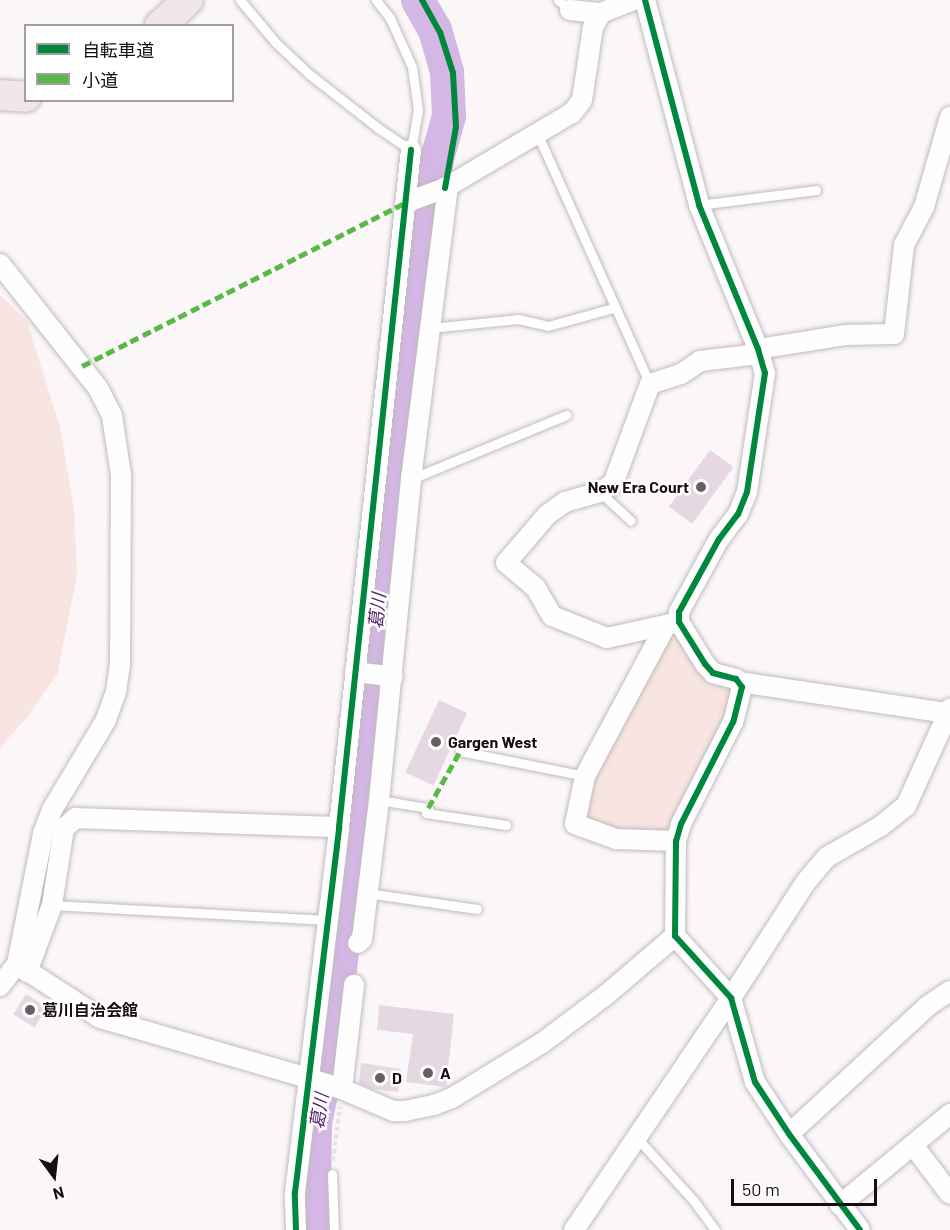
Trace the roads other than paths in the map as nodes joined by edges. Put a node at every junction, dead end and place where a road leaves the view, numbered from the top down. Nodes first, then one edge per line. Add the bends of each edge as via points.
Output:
1 (188, 0) edge
2 (240, 0) edge
3 (376, 0) edge
4 (633, 0) edge
5 (645, 0) edge
6 (564, 5) edge
7 (601, 13) junction
8 (162, 24) edge
9 (0, 95) edge
10 (24, 98) edge
11 (950, 117) edge
12 (537, 133) junction
13 (411, 150) junction
14 (446, 188) junction
15 (816, 190) dead end
16 (408, 202) junction
17 (699, 205) junction
18 (0, 264) edge
19 (613, 308) junction
20 (428, 328) junction
21 (758, 351) junction
22 (650, 384) junction
23 (566, 415) dead end
24 (411, 479) junction
25 (600, 492) junction
26 (632, 521) dead end
27 (672, 624) junction
28 (355, 672) junction
29 (393, 677) junction
30 (740, 682) junction
31 (949, 711) edge
32 (460, 752) dead end
33 (585, 776) junction
34 (379, 800) junction
35 (506, 825) dead end
36 (339, 827) junction
37 (676, 841) junction
38 (367, 893) junction
39 (52, 905) junction
40 (477, 909) dead end
41 (328, 920) junction
42 (675, 936) junction
43 (358, 944) dead end
44 (22, 968) junction
45 (354, 985) dead end
46 (0, 986) edge
47 (950, 991) edge
48 (731, 998) junction
49 (308, 1078) junction
50 (342, 1089) junction
51 (950, 1114) edge
52 (789, 1134) junction
53 (636, 1138) junction
54 (913, 1145) junction
55 (332, 1174) road end
56 (950, 1194) edge
57 (840, 1205) junction
58 (296, 1230) edge
59 (334, 1230) edge
60 (574, 1230) edge
61 (715, 1230) edge
62 (860, 1230) edge

1 - 8 main road
2 - 13 lane via 309,74
3 - 13 lane via 390,18 412,67 418,110
4 - 7 street
5 - 17 street
6 - 7 street
7 - 12 street via 592,27 582,100 572,114
9 - 10 main road
11 - 21 street via 924,207 904,244 894,334 845,336
12 - 14 street
12 - 19 lane
13 - 16 street
14 - 16 street
14 - 20 street
15 - 17 lane
16 - 28 street
17 - 21 street
18 - 44 street via 99,388 112,416 121,475 120,664 116,692 106,720 43,834
19 - 20 lane via 548,326 518,320
19 - 22 lane
20 - 24 street
21 - 22 street via 700,361 681,374
21 - 27 street via 765,373 747,492 738,514
22 - 25 street via 613,484
23 - 24 lane
24 - 29 street
25 - 26 lane
25 - 27 street via 565,502 547,515 506,563 536,588 552,616 606,638
27 - 30 street via 709,669
27 - 33 street
28 - 29 street
28 - 36 street
29 - 34 street
30 - 31 street
30 - 37 street via 733,722
31 - 48 street via 906,806 881,826 827,857 805,883
32 - 33 lane
33 - 37 street via 575,825 616,839
34 - 35 lane via 428,807 426,813
34 - 38 street
36 - 39 street via 76,818 63,828
36 - 41 street
37 - 42 street
38 - 40 lane
38 - 43 street via 362,939
39 - 41 lane
39 - 44 street
41 - 49 street
42 - 48 street
42 - 50 street via 542,1043 452,1098 393,1111
44 - 46 street
44 - 49 street via 100,1018
45 - 50 street
47 - 52 street via 929,1005
48 - 52 street via 755,1082
48 - 53 street
49 - 50 street
49 - 58 street via 295,1193
51 - 54 street
52 - 57 street
53 - 60 street
53 - 61 lane
54 - 56 street
54 - 57 street
55 - 59 lane
57 - 62 street

